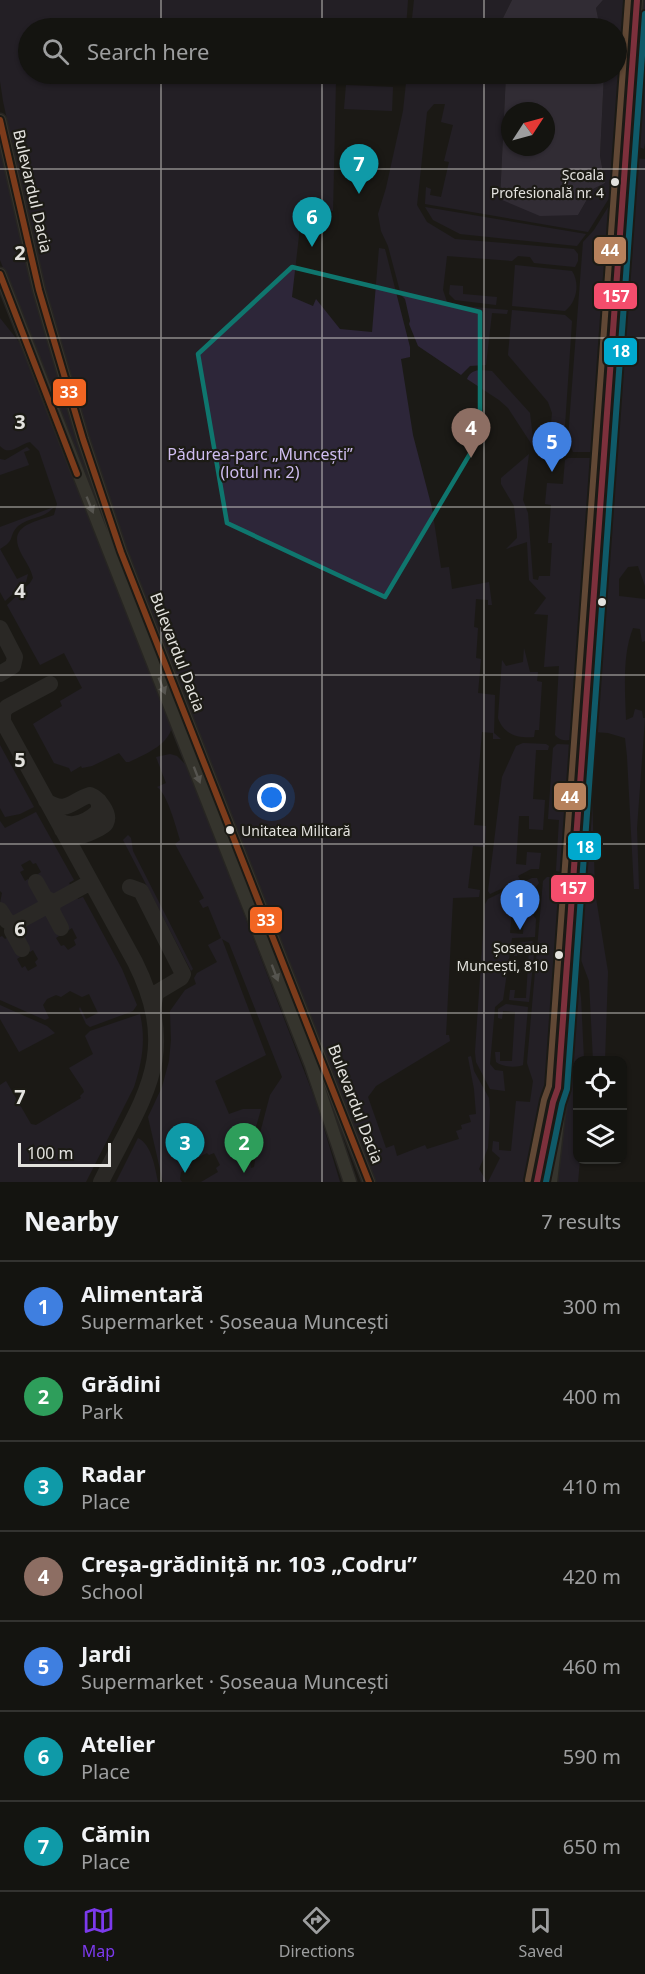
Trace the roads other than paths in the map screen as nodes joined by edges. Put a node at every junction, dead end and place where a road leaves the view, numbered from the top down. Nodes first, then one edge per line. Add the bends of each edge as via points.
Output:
1 (637, 0) edge
2 (0, 120) edge
3 (0, 274) edge
4 (187, 734) junction
5 (558, 1088) junction
6 (352, 1140) junction
7 (339, 1144) junction
8 (350, 1182) edge
9 (369, 1182) edge
10 (537, 1182) edge
11 (551, 1182) edge

1 - 5 main road
2 - 4 main road, Bulevardul Dacia via 39,290 83,439
3 -> 4 main road, Bulevardul Dacia
4 - 6 main road, Bulevardul Dacia
4 -> 7 main road, Bulevardul Dacia
5 - 10 main road
5 - 11 main road via 561,1104
6 - 7 main road
6 - 9 main road, Bulevardul Dacia
7 - 8 main road, Bulevardul Dacia

